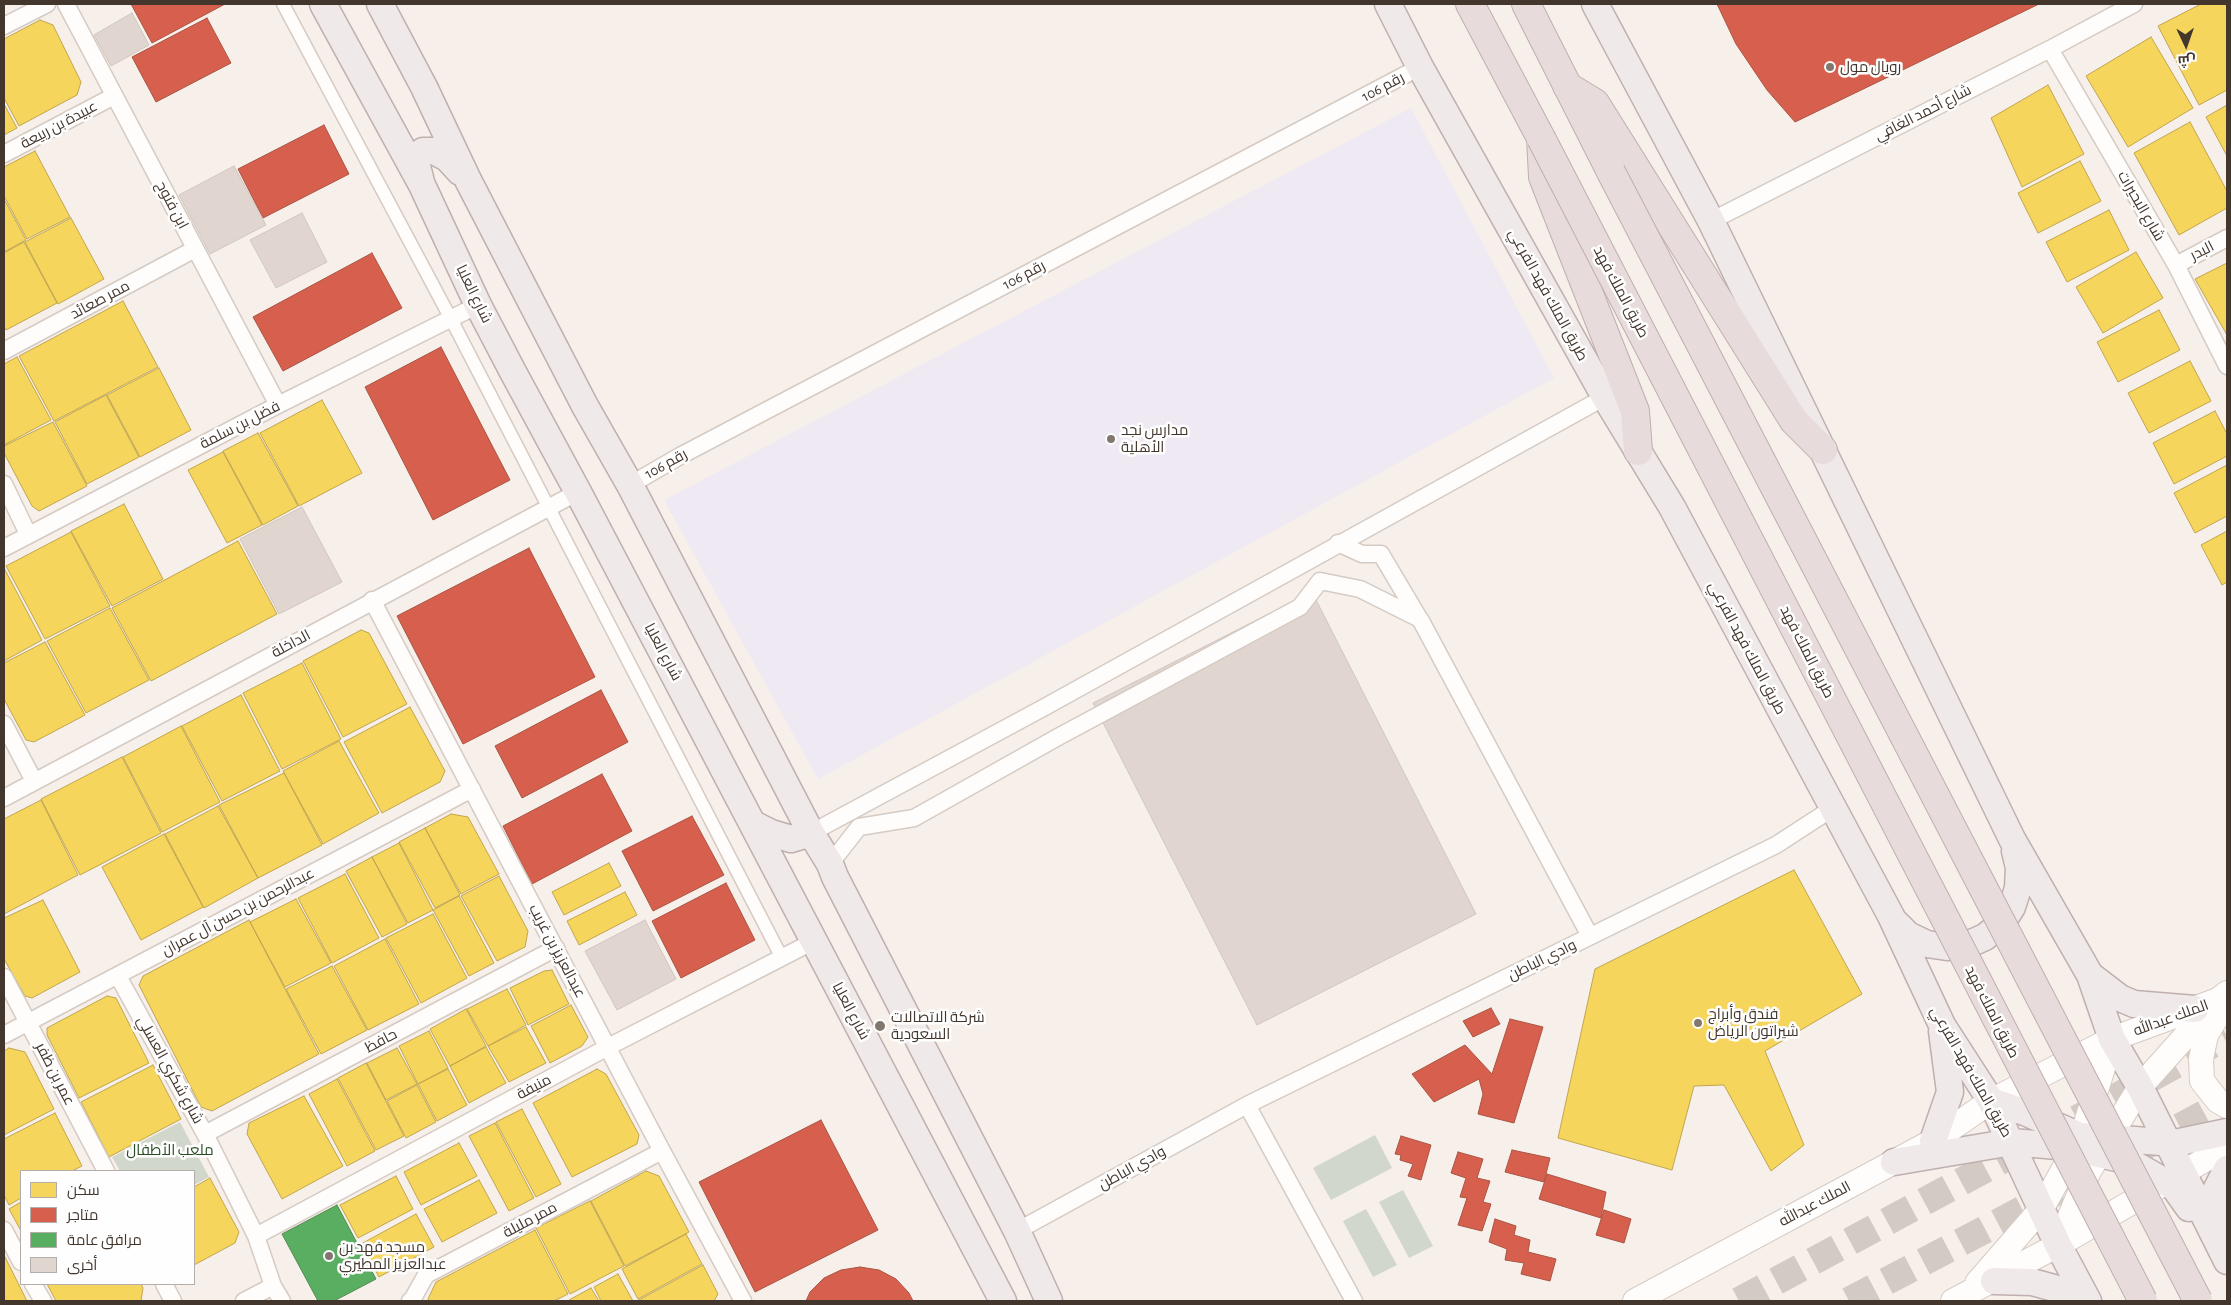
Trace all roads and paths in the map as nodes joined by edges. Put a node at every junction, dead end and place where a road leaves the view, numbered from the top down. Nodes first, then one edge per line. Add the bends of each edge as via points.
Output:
1 (47, 4) edge
2 (66, 4) edge
3 (283, 4) edge
4 (322, 4) edge
5 (380, 4) edge
6 (1388, 4) edge
7 (1470, 4) edge
8 (1526, 4) edge
9 (1595, 4) edge
10 (2134, 4) edge
11 (4, 26) edge
12 (2050, 49) junction
13 (1420, 67) junction
14 (1568, 86) junction
15 (114, 96) junction
16 (1541, 138) junction
17 (4, 154) edge
18 (468, 180) junction
19 (422, 185) junction
20 (1711, 221) junction
21 (2227, 238) edge
22 (195, 249) junction
23 (2176, 265) junction
24 (478, 305) junction
25 (451, 319) junction
26 (4, 351) edge
27 (2227, 366) edge
28 (1605, 397) junction
29 (278, 405) junction
30 (1823, 450) junction
31 (1638, 452) junction
32 (4, 484) edge
33 (630, 485) junction
34 (578, 492) junction
35 (549, 507) junction
36 (28, 534) junction
37 (1338, 543) junction
38 (4, 548) edge
39 (372, 600) junction
40 (1420, 619) junction
41 (4, 724) edge
42 (34, 782) junction
43 (472, 789) junction
44 (4, 798) edge
45 (1832, 808) junction
46 (753, 824) junction
47 (811, 832) junction
48 (2012, 839) junction
49 (830, 864) junction
50 (1891, 916) junction
51 (1590, 936) junction
52 (814, 941) junction
53 (556, 948) junction
54 (782, 958) junction
55 (2090, 975) junction
56 (118, 976) junction
57 (4, 978) edge
58 (2217, 1001) edge
59 (28, 1022) junction
60 (1942, 1025) junction
61 (4, 1036) edge
62 (2112, 1039) junction
63 (608, 1047) junction
64 (2140, 1087) junction
65 (1991, 1101) junction
66 (1247, 1105) junction
67 (2227, 1106) edge
68 (2227, 1132) edge
69 (205, 1134) junction
70 (1933, 1141) junction
71 (2012, 1142) junction
72 (2167, 1142) junction
73 (2091, 1144) junction
74 (2227, 1147) edge
75 (662, 1151) junction
76 (1894, 1162) junction
77 (2227, 1169) edge
78 (105, 1170) edge
79 (2174, 1177) junction
80 (2042, 1208) junction
81 (4, 1230) edge
82 (1017, 1231) junction
83 (256, 1236) junction
84 (2058, 1245) junction
85 (2226, 1259) edge
86 (20, 1260) edge
87 (34, 1285) edge
88 (165, 1285) edge
89 (273, 1286) junction
90 (1972, 1291) edge
91 (43, 1301) edge
92 (174, 1301) edge
93 (244, 1301) edge
94 (282, 1301) edge
95 (412, 1301) edge
96 (743, 1301) edge
97 (1003, 1301) edge
98 (1049, 1301) edge
99 (1354, 1301) edge
100 (1635, 1301) edge
101 (2076, 1301) edge
102 (2088, 1301) edge
103 (2142, 1301) edge
104 (2198, 1301) edge

1 - 11 street
2 - 15 street, ابن فتوح
3 - 25 street
4 - 19 main road, شارع العليا
5 - 18 main road
6 - 13 main road, طريق الملك فهد الفرعي
7 - 16 highway, طريق الملك فهد
8 - 14 highway
9 - 20 main road
10 - 12 street, شارع أحمد الغافي
12 - 20 street, شارع أحمد الغافي
12 - 23 street, شارع البحيرات
13 - 28 main road, طريق الملك فهد الفرعي
13 - 33 street, رقم 106
14 - 30 highway via 1595,104 1794,421
14 - 104 highway, bridge
15 - 17 street, عبيدة بن ربيعة
15 - 22 street, ابن فتوح
16 - 31 highway via 1542,177 1635,411
16 - 103 highway, طريق الملك فهد, bridge
18 - 19 main road via 447,158 434,151 423,152 415,158
18 - 33 main road via 585,406
19 - 24 main road, شارع العليا
20 - 30 main road
21 - 23 street, البدر
22 - 26 street, ممر صعائد
22 - 29 street, ابن فتوح
23 - 27 street, شارع البحيرات
24 - 25 street, فضل بن سلمة
24 - 34 main road, شارع العليا
25 - 29 street, فضل بن سلمة
25 - 35 street
28 - 31 main road, طريق الملك فهد الفرعي
28 - 37 street
29 - 36 street, فضل بن سلمة
30 - 48 main road
31 - 45 main road, طريق الملك فهد الفرعي via 1672,507
32 - 36 street
33 - 47 main road
34 - 35 street, الداخلة
34 - 46 main road, شارع العليا
35 - 39 street, الداخلة
35 - 54 street
36 - 38 street, فضل بن سلمة
37 - 40 street via 1362,554 1381,554
37 - 47 street via 1052,703
39 - 42 street, الداخلة
39 - 43 street, عبدالعزيز بن غريب
40 - 49 street via 1360,589 1320,581 1300,607 914,818 859,827
40 - 51 street
41 - 42 street
42 - 44 street, الداخلة
43 - 53 street, عبدالعزيز بن غريب
43 - 56 street, عبدالرحمن بن حسن آل عمران
45 - 50 main road, طريق الملك فهد الفرعي
45 - 51 street, وادي الباطن via 1776,845
46 - 47 main road via 791,839
46 - 52 main road, شارع العليا
47 - 49 main road
48 - 50 main road via 2019,868 2018,888 2012,907 2001,924 1985,937 1966,945 1927,944 1908,935
48 - 55 main road
49 - 82 main road
50 - 60 main road, طريق الملك فهد الفرعي
51 - 66 street, وادي الباطن
52 - 54 street, منيفة
52 - 97 main road, شارع العليا
53 - 63 street, عبدالعزيز بن غريب
53 - 69 street, حافظ
54 - 63 street, منيفة
55 - 58 main road via 2120,998 2134,1004
55 - 62 main road
56 - 59 street, عبدالرحمن بن حسن آل عمران
56 - 69 street, شارع شكري العسلي
57 - 59 street, عمر بن ظفر
58 - 62 main road, الملك عبدالله
58 - 64 main road
58 - 67 main road via 2201,1059 2202,1081 2218,1101
59 - 61 street, عبدالرحمن بن حسن آل عمران
59 - 78 street, عمر بن ظفر
60 - 65 main road, طريق الملك فهد الفرعي
60 - 70 main road via 1950,1092
62 - 64 main road
62 - 65 main road, الملك عبدالله
62 - 73 main road
63 - 75 street, عبدالعزيز بن غريب
63 - 83 street, منيفة
64 - 72 main road
64 - 73 main road
65 - 70 main road, الملك عبدالله
65 - 71 main road, طريق الملك فهد الفرعي
65 - 73 main road via 2027,1113
66 - 82 street, وادي الباطن
66 - 99 street
68 - 72 main road
69 - 83 street, شارع شكري العسلي
70 - 76 main road, الملك عبدالله
71 - 73 main road
71 - 76 main road
71 - 80 main road, طريق الملك فهد الفرعي
72 - 73 main road
72 - 79 main road
73 - 79 main road
73 - 80 main road
73 - 84 main road via 2089,1171
74 - 79 main road
75 - 95 street, ممر مليلة via 426,1275
75 - 96 street, عبدالعزيز بن غريب
76 - 100 main road, الملك عبدالله
77 - 85 main road via 2215,1192
79 - 84 main road
79 - 85 main road
80 - 84 main road, طريق الملك فهد الفرعي
80 - 90 main road
81 - 86 street
82 - 98 main road
83 - 89 street, شارع شكري العسلي
84 - 90 main road
84 - 102 main road, طريق الملك فهد الفرعي
87 - 91 street
88 - 92 street
89 - 93 street
89 - 94 street, شارع شكري العسلي
90 - 101 main road via 2032,1282 2054,1288

